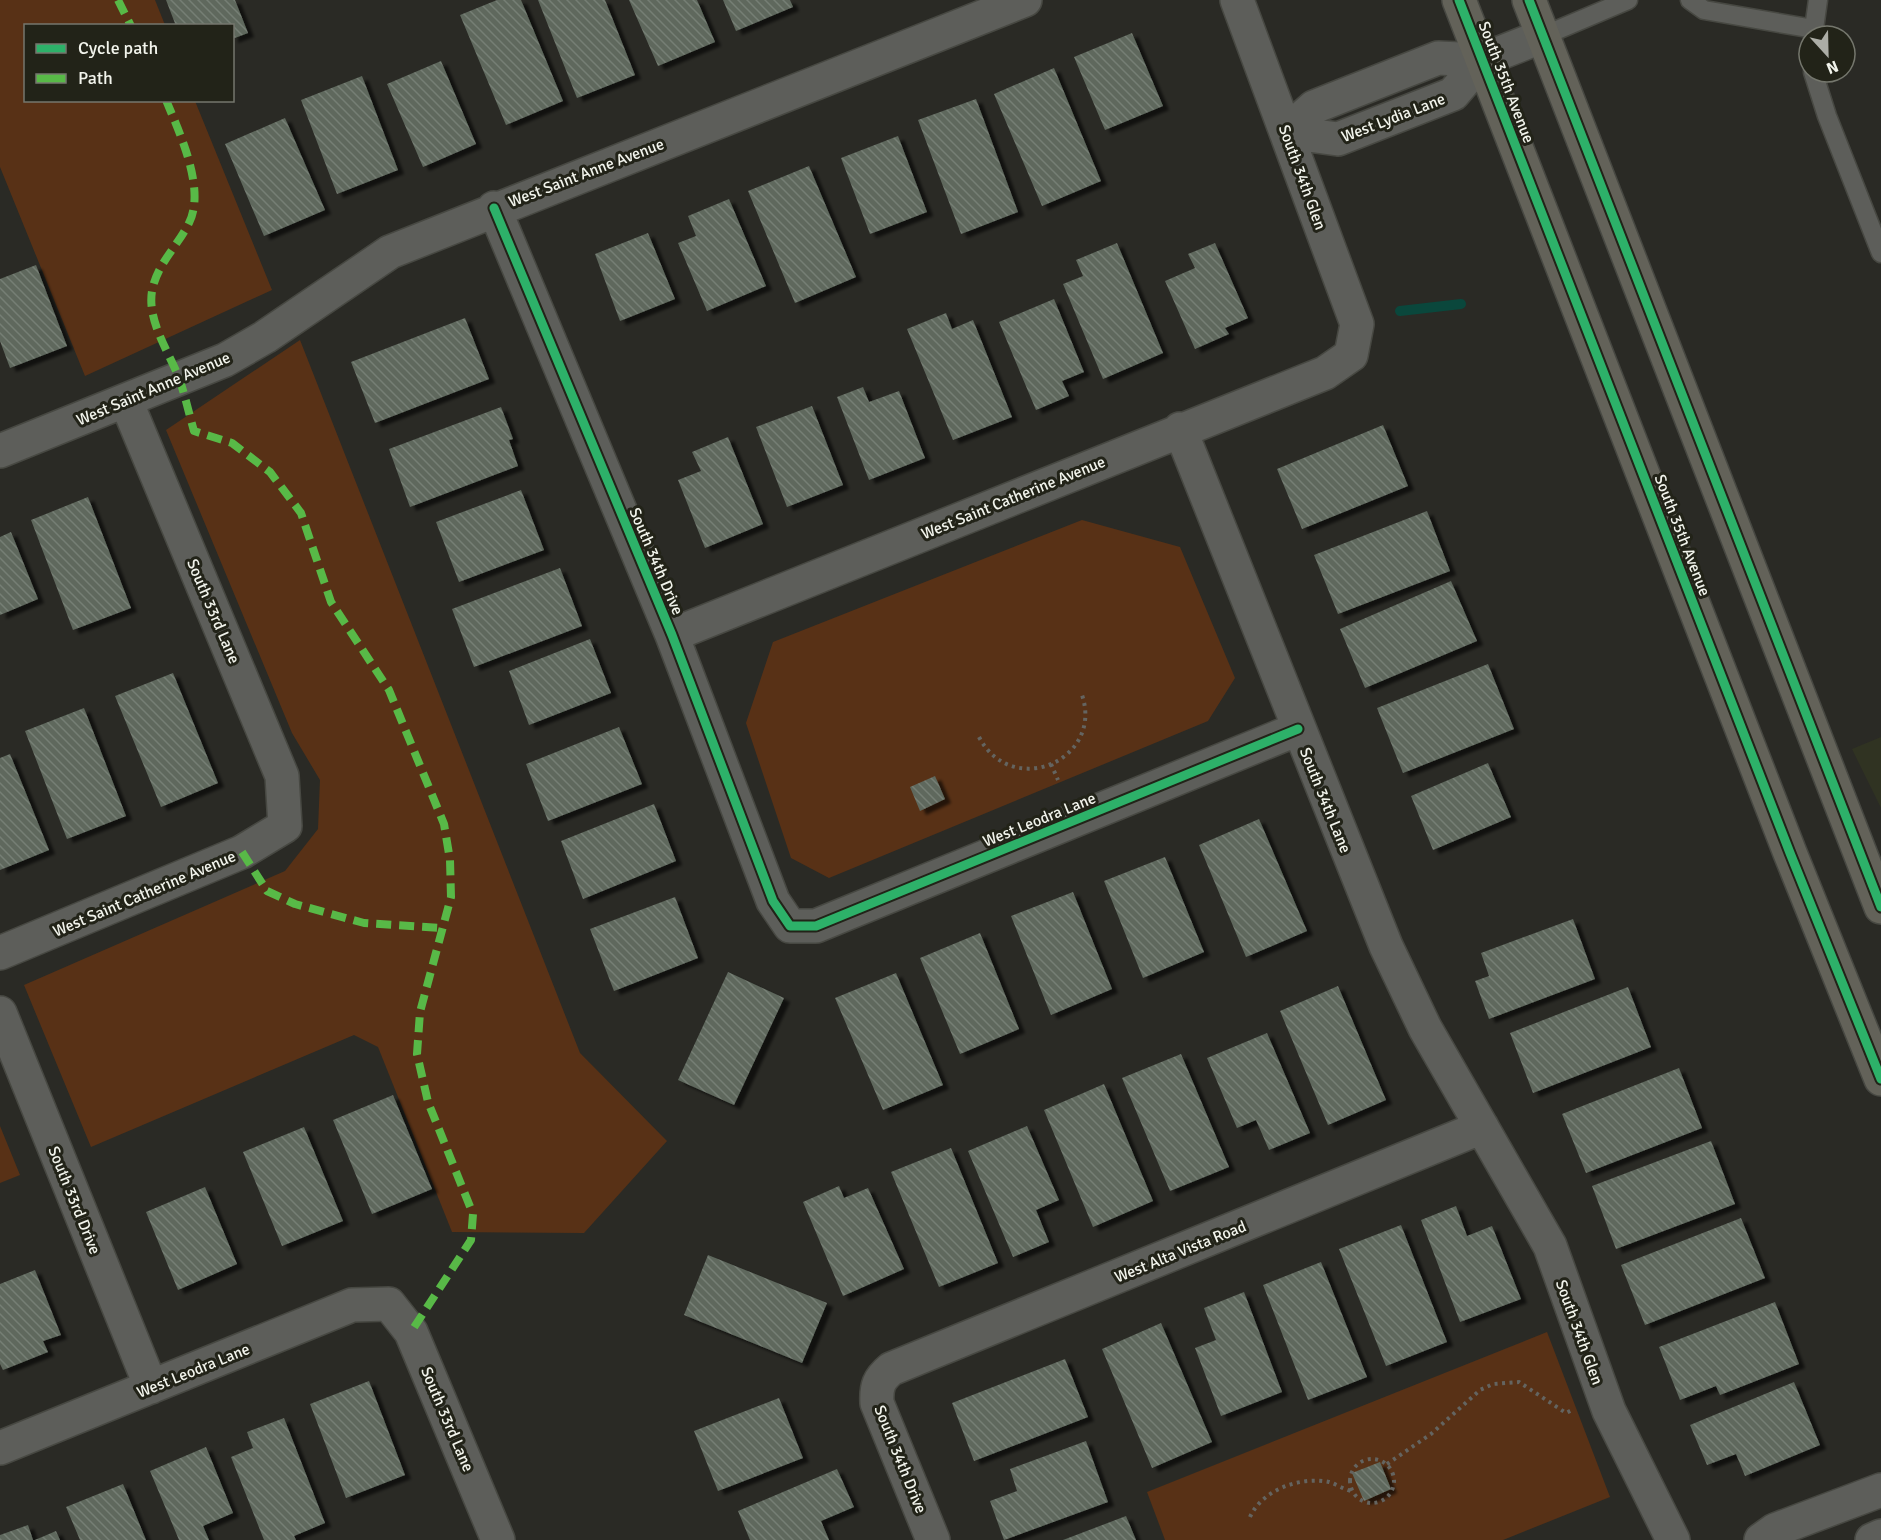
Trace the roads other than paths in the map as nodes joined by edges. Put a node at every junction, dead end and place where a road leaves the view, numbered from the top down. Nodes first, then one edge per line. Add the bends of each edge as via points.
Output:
1 (1025, 0) edge
2 (1237, 0) edge
3 (1459, 0) edge
4 (1529, 0) edge
5 (1628, 0) edge
6 (1690, 0) edge
7 (1818, 0) edge
8 (963, 12) edge
9 (1815, 24) edge
10 (1797, 29) edge
11 (1543, 36) junction
12 (1482, 60) junction
13 (1817, 84) edge
14 (1286, 132) junction
15 (494, 208) junction
16 (1881, 252) edge
17 (1351, 354) joint
18 (126, 401) junction
19 (1180, 429) junction
20 (0, 452) edge
21 (672, 635) junction
22 (1298, 729) junction
23 (285, 826) joint
24 (1881, 907) edge
25 (790, 926) joint
26 (0, 953) edge
27 (0, 1013) edge
28 (1881, 1079) edge
29 (1482, 1127) junction
30 (389, 1304) joint
31 (880, 1378) joint
32 (151, 1387) junction
33 (0, 1448) edge
34 (1879, 1497) edge
35 (1881, 1536) edge
36 (498, 1540) edge
37 (933, 1540) edge
38 (1673, 1540) edge
39 (1761, 1540) edge
40 (1872, 1540) edge

1 - 8 street, West Saint Anne Avenue
2 - 14 street, South 34th Glen
3 - 12 main road, South 35th Avenue
4 - 11 main road
5 - 11 lane
6 - 10 lane via 1704,10
7 - 9 lane
8 - 15 street, West Saint Anne Avenue
11 - 12 street, West Lydia Lane
11 - 24 main road
12 - 14 street, West Lydia Lane via 1453,94 1338,139
12 - 28 main road, South 35th Avenue
13 - 16 lane
14 - 17 street, South 34th Glen via 1357,324
15 - 18 street, West Saint Anne Avenue via 390,252 265,338 225,360
15 - 21 street, South 34th Drive
17 - 19 street, West Saint Catherine Avenue via 1324,373
18 - 20 street, West Saint Anne Avenue
18 - 23 street, South 33rd Lane via 282,776
19 - 21 street, West Saint Catherine Avenue
19 - 22 street, South 34th Lane
21 - 25 street, South 34th Drive via 773,901
22 - 25 street, West Leodra Lane via 816,927
22 - 29 street, South 34th Lane via 1386,946 1425,1028
23 - 26 street, West Saint Catherine Avenue via 242,852
27 - 32 street, South 33rd Drive
29 - 31 street, West Alta Vista Road via 891,1369
29 - 38 street, South 34th Glen via 1550,1245 1604,1399
30 - 32 street, West Leodra Lane via 352,1305
30 - 36 street, South 33rd Lane via 411,1332
31 - 37 street, South 34th Drive via 877,1403
32 - 33 street, West Leodra Lane
34 - 39 street via 1775,1530
35 - 40 street

